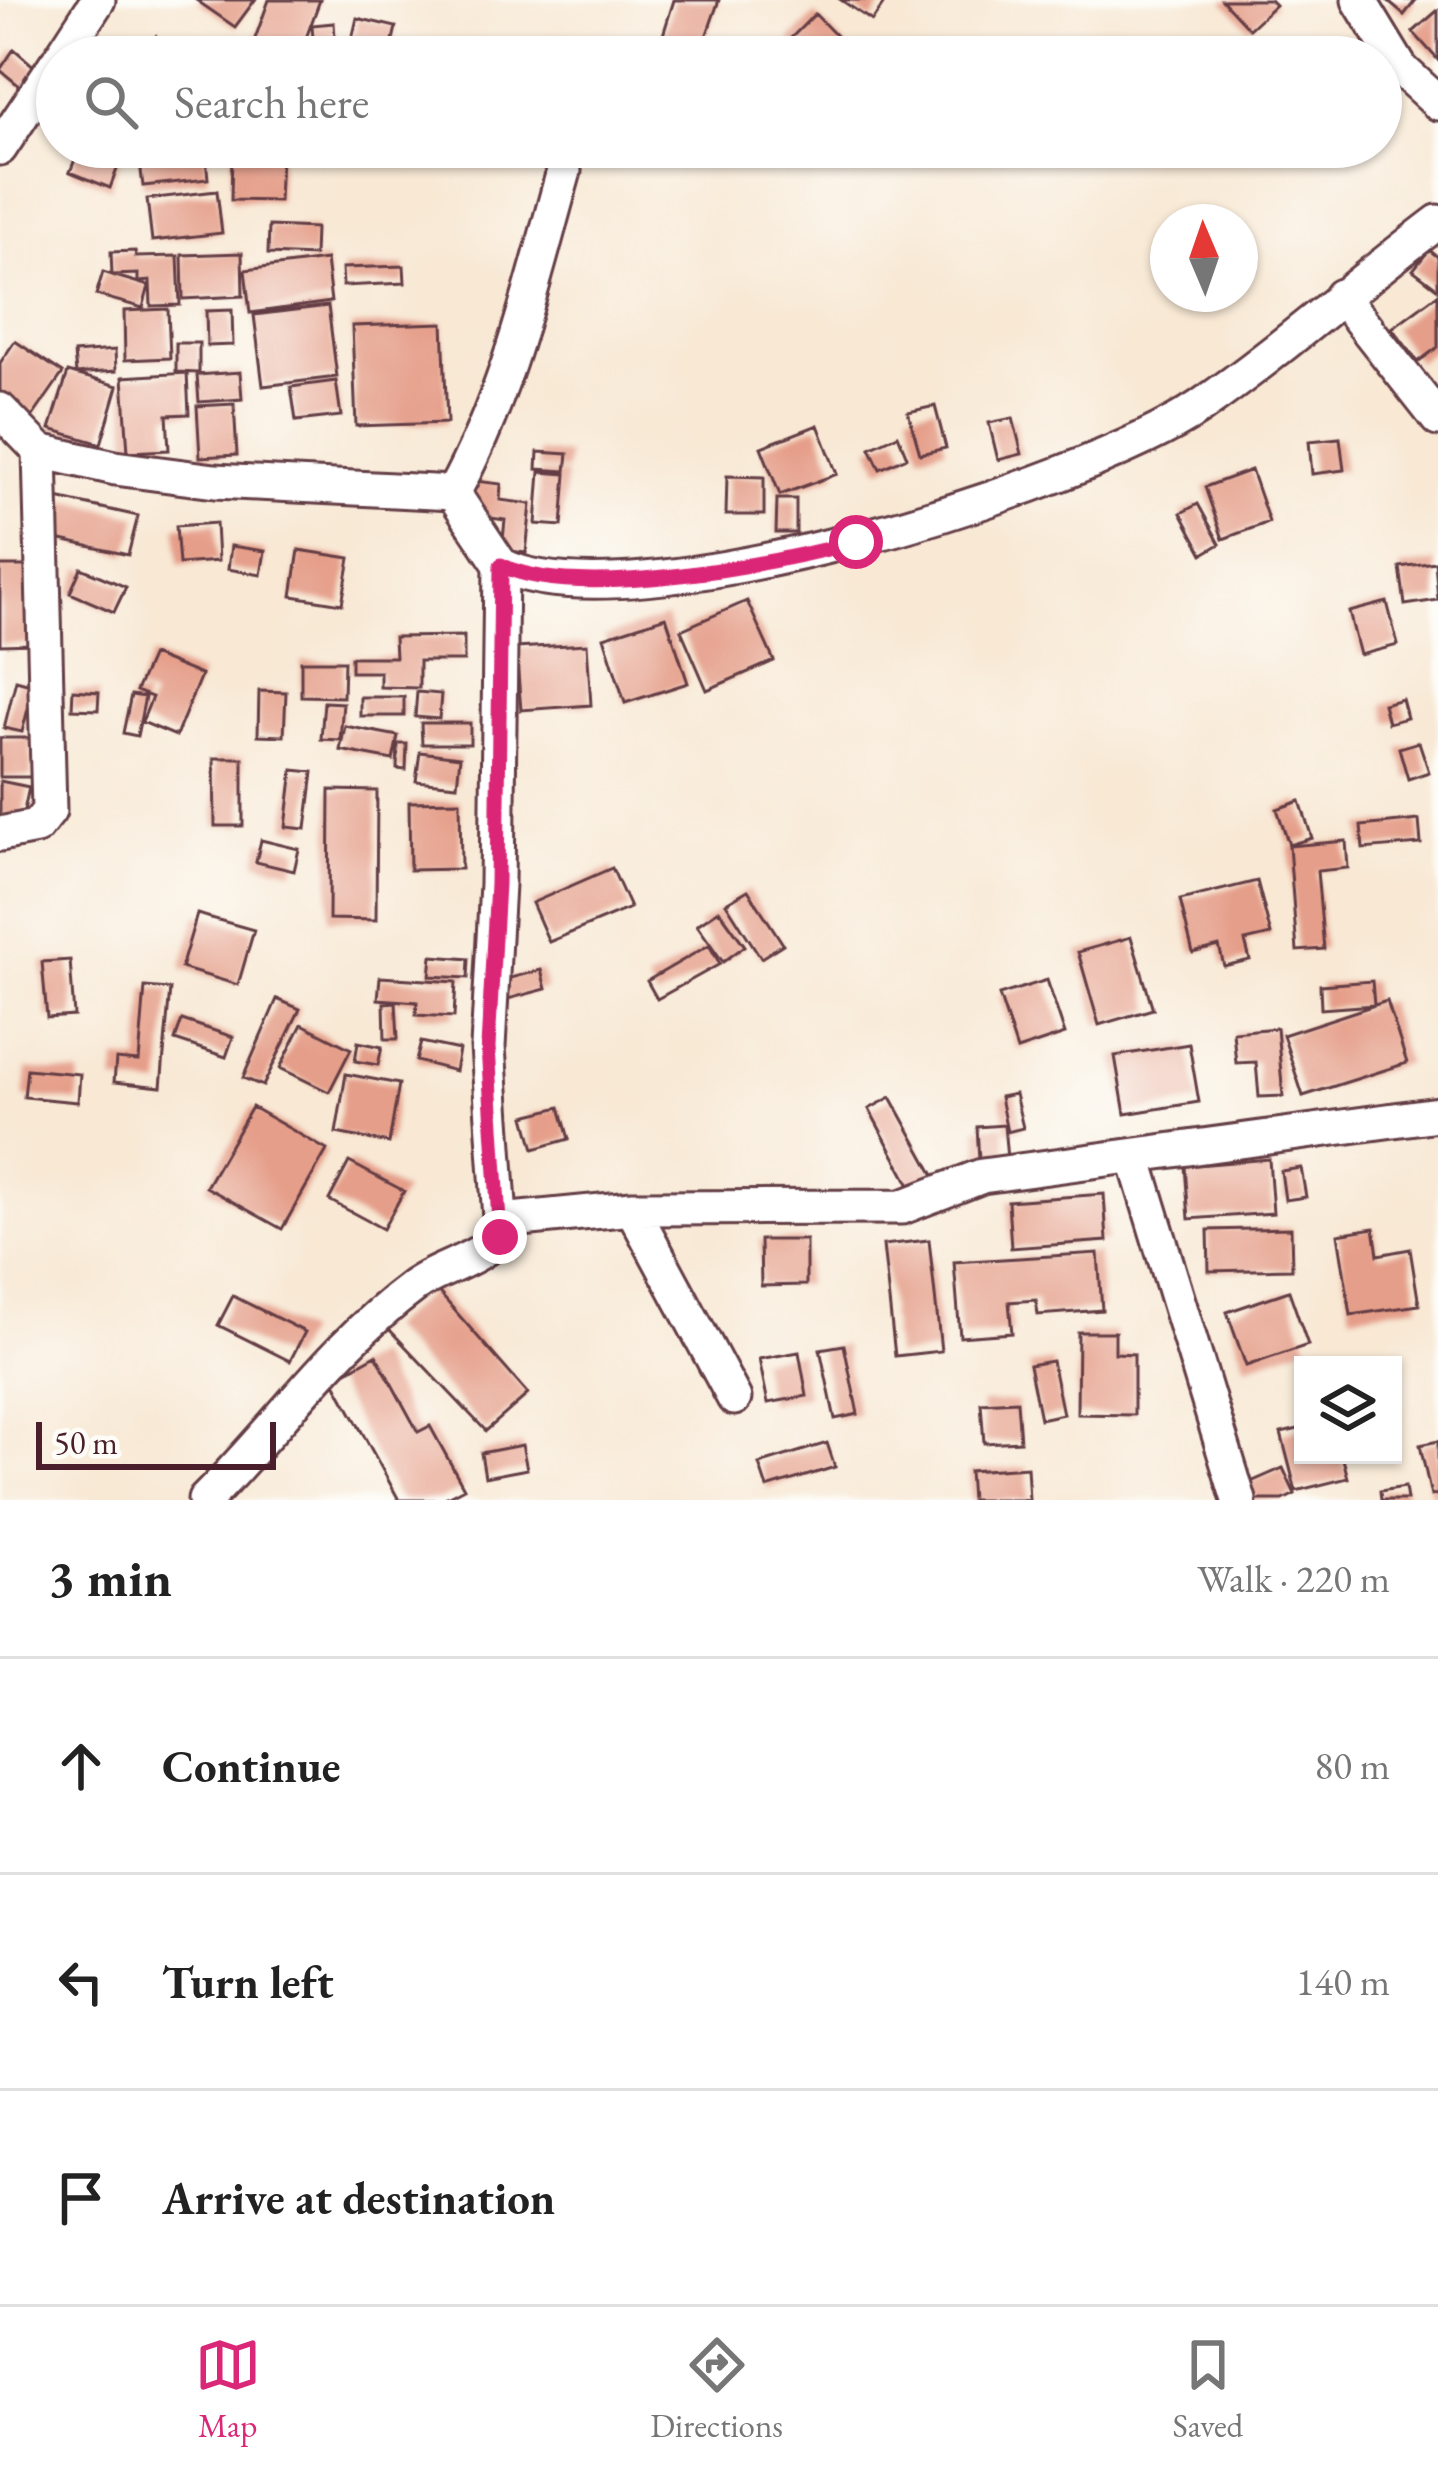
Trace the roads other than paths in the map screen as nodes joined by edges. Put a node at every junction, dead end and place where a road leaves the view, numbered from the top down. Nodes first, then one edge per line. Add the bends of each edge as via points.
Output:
1 (98, 0) edge
2 (1360, 0) edge
3 (75, 36) edge
4 (1381, 36) edge
5 (1402, 70) edge
6 (36, 94) edge
7 (1438, 103) edge
8 (0, 148) edge
9 (564, 171) dead end
10 (1438, 222) edge
11 (1341, 296) junction
12 (0, 410) edge
13 (1438, 419) edge
14 (40, 451) junction
15 (453, 493) junction
16 (501, 565) junction
17 (0, 833) edge
18 (1438, 1114) edge
19 (1134, 1157) junction
20 (632, 1208) junction
21 (501, 1221) junction
22 (734, 1398) dead end
23 (205, 1500) edge
24 (1239, 1500) edge

1 - 3 street
2 - 4 street
5 - 7 street
6 - 8 street
9 - 15 street via 498,397
10 - 11 street
11 - 13 street
11 - 16 street via 1199,407 1145,437 856,542 647,577 569,580
12 - 14 street
14 - 15 street via 215,482
14 - 17 street via 50,811 36,827
15 - 16 street
16 - 21 street via 488,1047
18 - 19 street
19 - 20 street via 982,1176 902,1207
19 - 24 street
20 - 21 street
20 - 22 street
21 - 23 street via 490,1246 418,1283 356,1332

